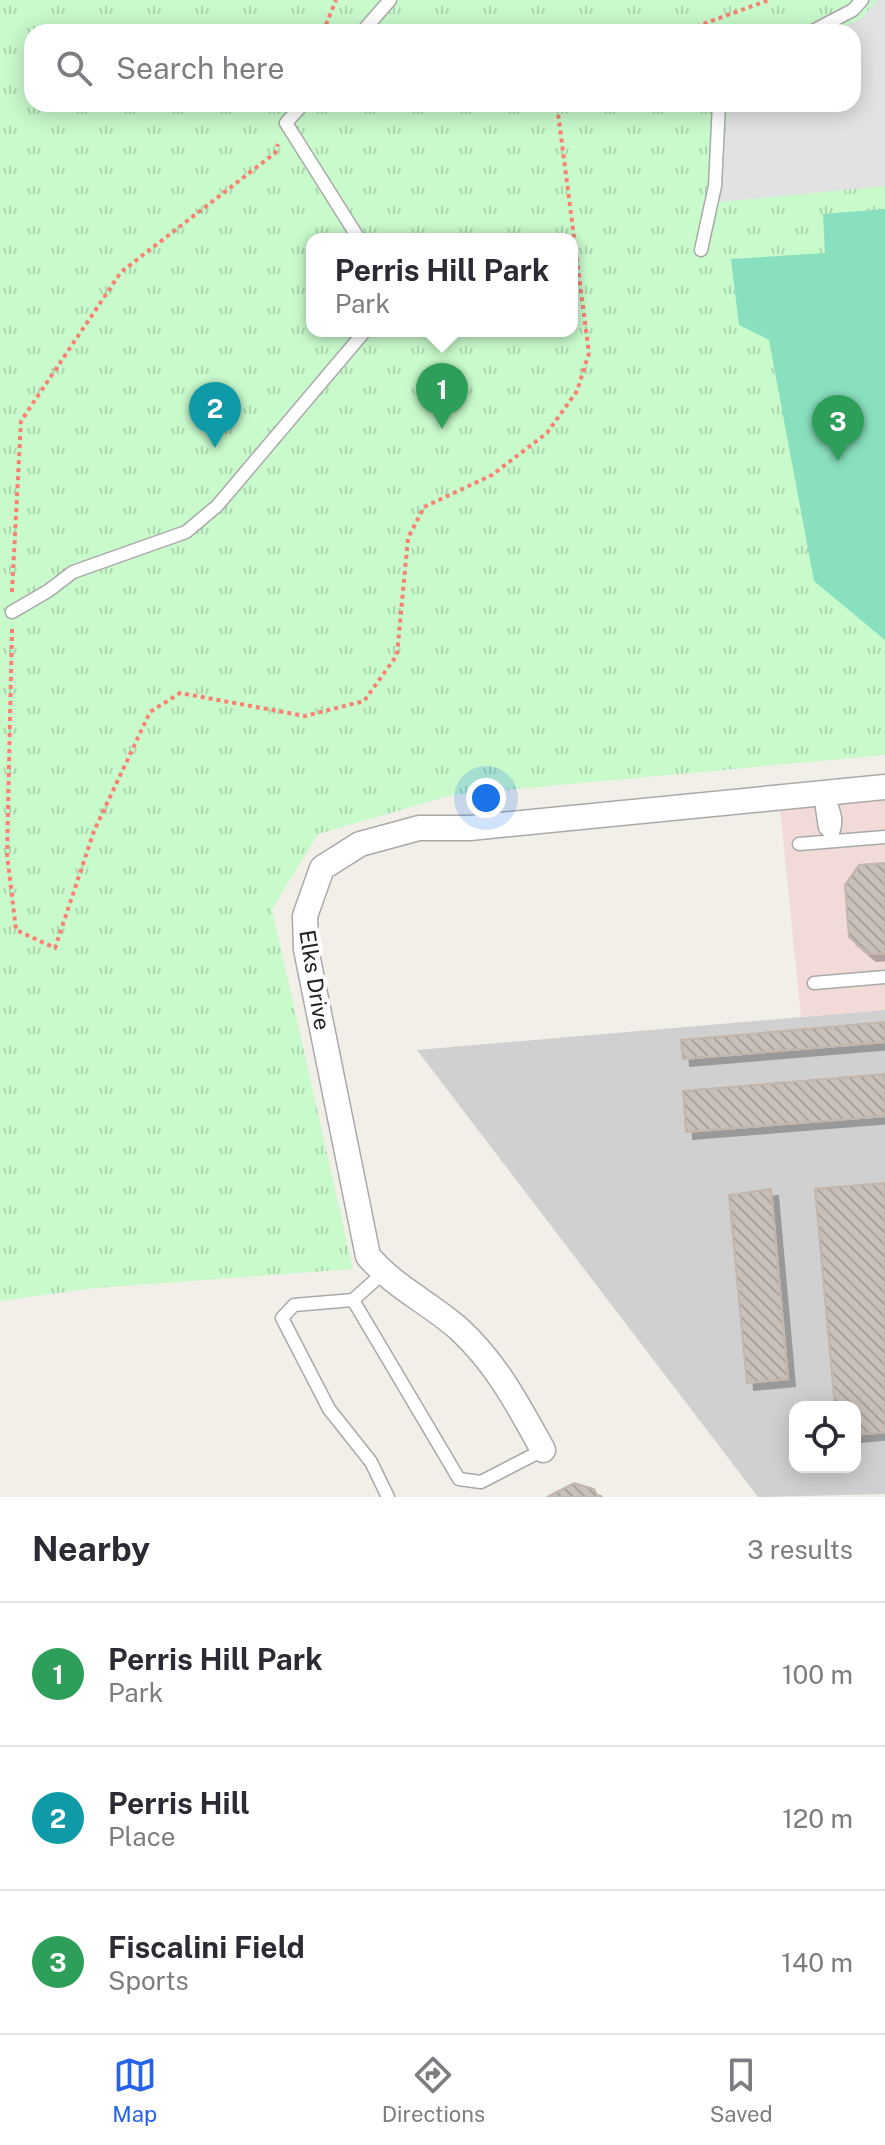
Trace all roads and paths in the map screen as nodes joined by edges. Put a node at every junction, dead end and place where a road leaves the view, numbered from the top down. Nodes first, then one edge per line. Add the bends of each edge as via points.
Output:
1 (336, 0) edge
2 (390, 0) edge
3 (769, 0) edge
4 (862, 0) edge
5 (326, 24) edge
6 (369, 24) edge
7 (703, 24) edge
8 (826, 24) edge
9 (296, 112) edge
10 (558, 112) edge
11 (719, 112) edge
12 (286, 123) junction
13 (355, 233) edge
14 (574, 233) edge
15 (701, 250) dead end
16 (578, 268) edge
17 (360, 337) edge
18 (12, 612) junction
19 (885, 787) edge
20 (829, 796) junction
21 (885, 837) edge
22 (832, 838) junction
23 (799, 844) dead end
24 (885, 977) edge
25 (814, 983) dead end
26 (383, 1273) junction
27 (353, 1300) junction
28 (543, 1450) joint
29 (388, 1497) edge

1 - 5 path
2 - 6 lane
3 - 7 path
4 - 8 lane
9 - 12 lane
10 - 14 path
11 - 15 lane via 715,186
12 - 13 lane
12 - 18 path via 275,153 121,272 21,421
16 - 18 path via 589,353 577,391 547,433 492,475 424,507 408,538 397,655 364,701 305,716 180,693 150,712 94,831 55,948 16,930 7,854
17 - 18 lane via 217,506 186,532 73,572
19 - 20 street, Elks Drive
20 - 22 lane via 822,808
20 - 26 street, Elks Drive via 419,828 360,844 322,868 305,916 306,949 360,1228 368,1256
21 - 22 lane
22 - 23 lane
24 - 25 lane
26 - 27 lane
26 - 28 street, Elks Drive via 476,1345 501,1374
27 - 28 lane via 459,1479 481,1482
27 - 29 lane via 294,1305 282,1318 329,1409 371,1462

